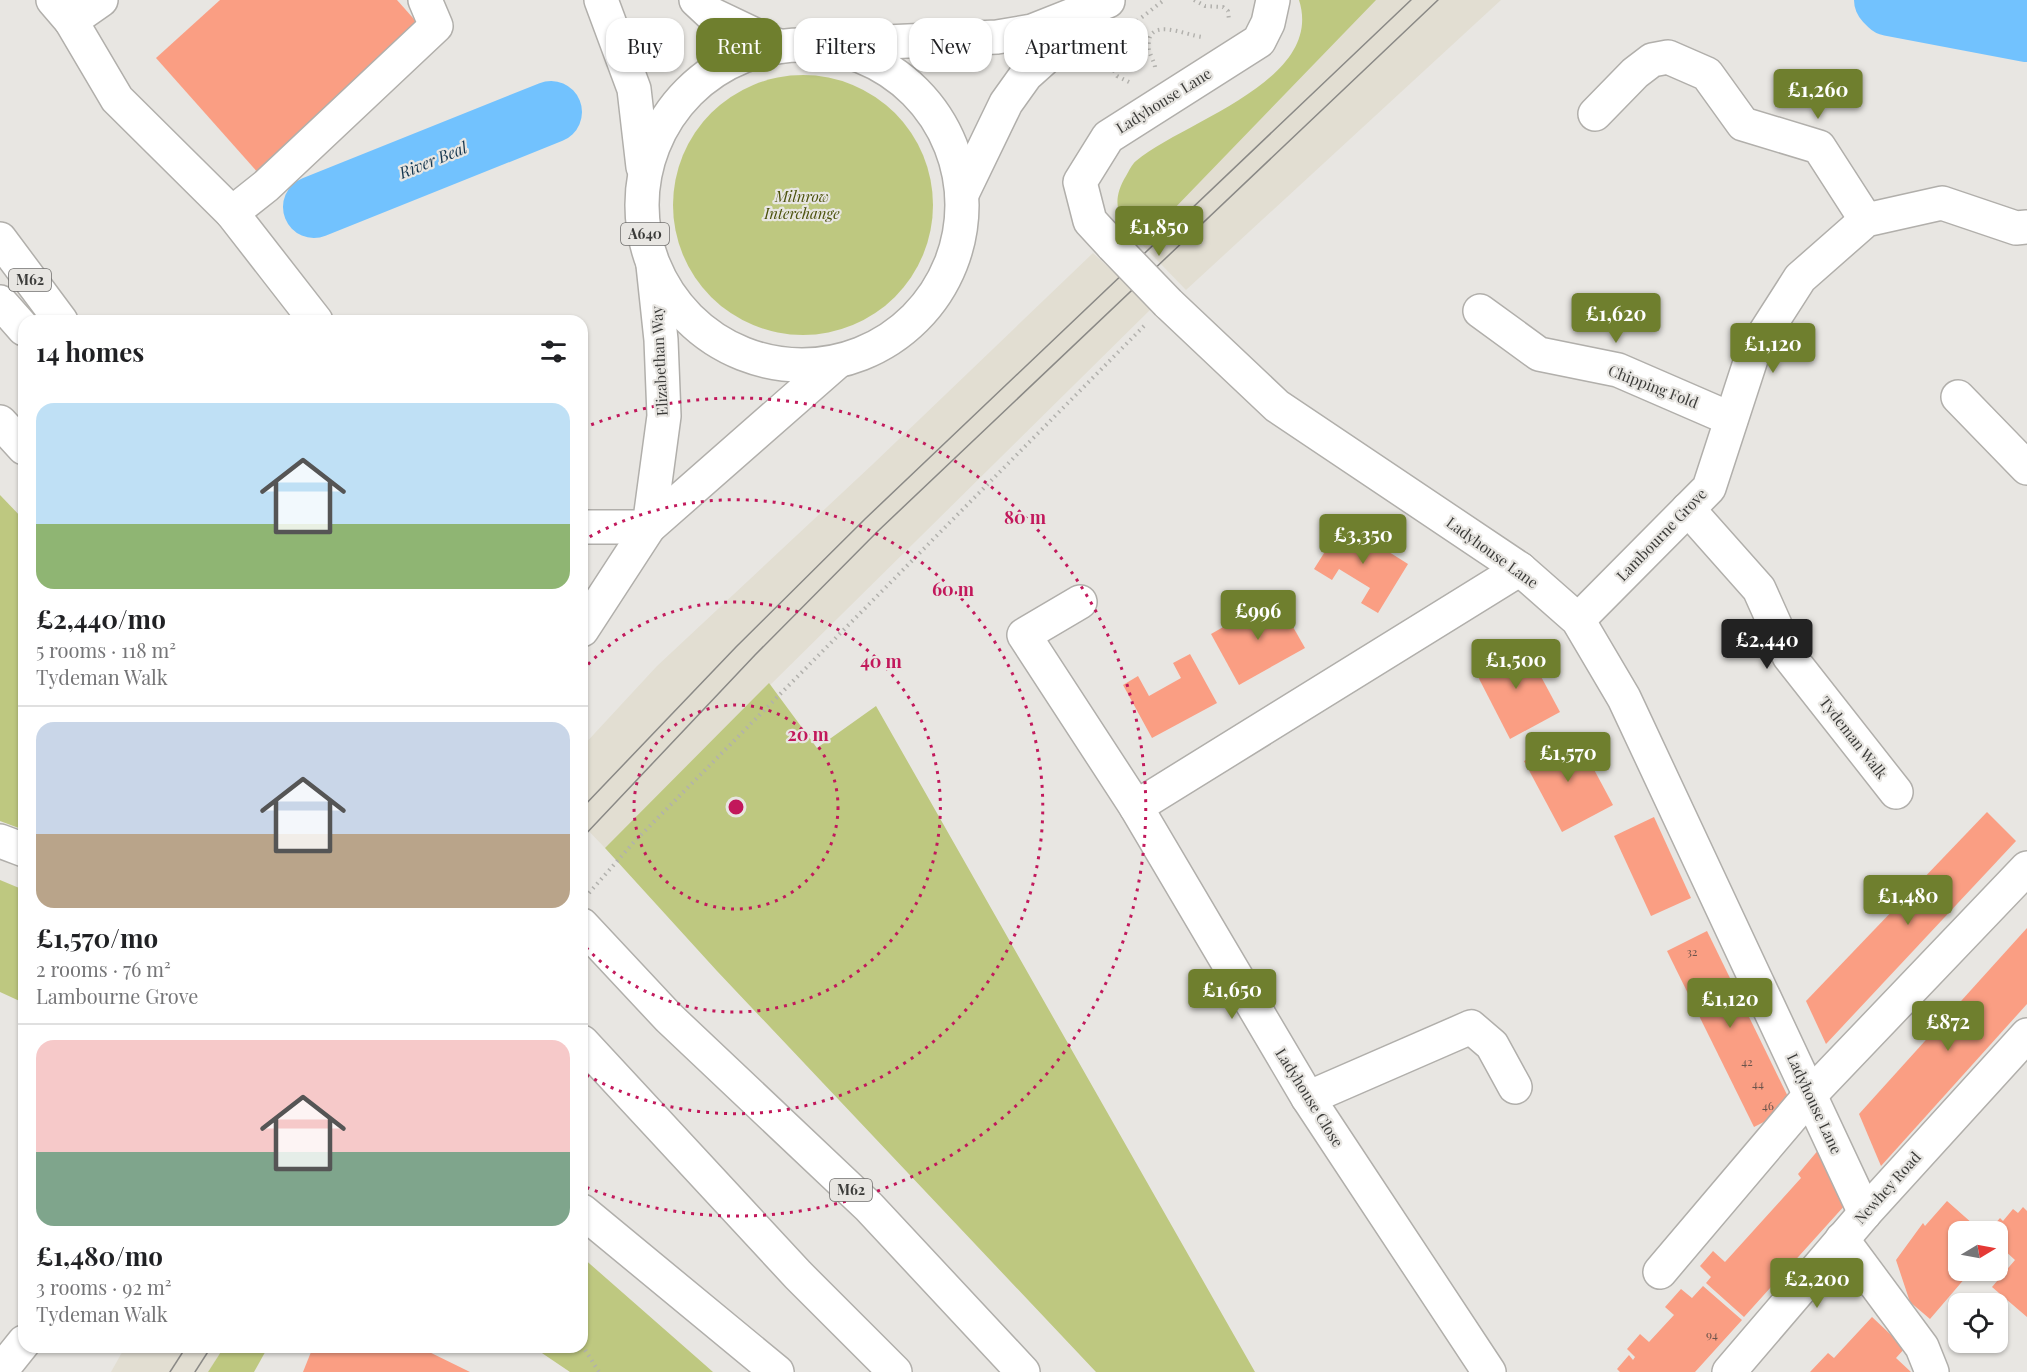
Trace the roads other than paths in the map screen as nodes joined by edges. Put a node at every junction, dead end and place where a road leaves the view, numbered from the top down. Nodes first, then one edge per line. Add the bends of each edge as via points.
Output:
1 (101, 0) edge
2 (425, 0) edge
3 (601, 0) edge
4 (696, 0) edge
5 (1109, 0) edge
6 (1273, 0) edge
7 (62, 10) edge
8 (719, 18) edge
9 (897, 41) edge
10 (715, 72) edge
11 (890, 72) edge
12 (1595, 114) dead end
13 (644, 178) junction
14 (962, 194) junction
15 (232, 213) junction
16 (1866, 220) junction
17 (2027, 227) edge
18 (0, 239) edge
19 (653, 265) junction
20 (0, 302) edge
21 (1480, 311) dead end
22 (57, 315) edge
23 (311, 315) edge
24 (18, 322) edge
25 (837, 362) junction
26 (1958, 397) dead end
27 (1731, 419) junction
28 (0, 422) edge
29 (18, 442) edge
30 (2027, 468) edge
31 (1688, 509) junction
32 (588, 527) edge
33 (649, 527) junction
34 (1520, 569) junction
35 (1080, 602) dead end
36 (1578, 620) junction
37 (588, 621) edge
38 (1896, 792) dead end
39 (1136, 807) junction
40 (0, 841) edge
41 (18, 848) edge
42 (2027, 868) edge
43 (588, 931) edge
44 (2027, 1035) edge
45 (588, 1047) edge
46 (1515, 1087) dead end
47 (1810, 1095) junction
48 (1308, 1098) junction
49 (1865, 1213) junction
50 (588, 1216) edge
51 (1842, 1239) junction
52 (1660, 1272) dead end
53 (18, 1350) edge
54 (0, 1372) edge
55 (777, 1372) edge
56 (895, 1372) edge
57 (1023, 1372) edge
58 (1488, 1372) edge
59 (1729, 1372) edge
60 (1932, 1372) edge

1 - 7 main road
2 - 15 main road via 436,26 266,186
3 - 13 main road via 634,89
4 - 8 main road
5 - 9 main road, A640 via 1032,31 997,37
5 - 14 main road, A640 via 1026,75 1006,103
6 - 34 main road, Ladyhouse Lane, bridge via 1259,41 1108,137 1080,182 1090,221 1168,303 1277,406
7 - 15 main road via 117,99
10 - 13 main road, A640 via 676,105 655,139
11 - 14 main road, A640 via 932,110 953,150
12 - 16 main road via 1635,73 1652,60 1668,57 1707,74 1743,124 1820,147
13 - 19 main road, A640 via 642,222
14 - 25 main road, A640 via 958,239 943,282 916,318 880,346
15 - 23 main road
16 - 17 main road, Lambourne Grove via 1942,203 2016,228
16 - 27 main road, Lambourne Grove via 1800,278 1754,350
18 - 22 main road, M62
19 - 25 main road, A640 via 675,304 708,336 738,352 792,366
19 - 33 main road, Elizabethan Way / A640 via 662,340 664,416
20 - 24 main road, M62
21 - 27 main road, Chipping Fold via 1539,354 1618,370
25 - 33 main road, Elizabethan Way / A640
26 - 30 main road
27 - 31 main road, Lambourne Grove via 1708,488
28 - 29 main road
31 - 36 main road, Lambourne Grove
31 - 38 main road, Tydeman Walk via 1759,589 1788,656
32 - 33 main road
33 - 37 main road, Elizabethan Way / A640
34 - 36 main road, Ladyhouse Lane
34 - 39 main road
35 - 39 main road, Ladyhouse Close via 1024,635
36 - 47 main road, Ladyhouse Lane via 1624,698
39 - 48 main road, Ladyhouse Close
40 - 41 main road
42 - 47 main road
43 - 57 main road, M62 via 669,1018 869,1207
44 - 49 main road, Newhey Road
45 - 56 main road via 798,1275
46 - 48 main road via 1492,1045 1471,1027
47 - 49 main road, Ladyhouse Lane
47 - 52 main road
48 - 58 main road, Ladyhouse Close
49 - 51 main road, Newhey Road
50 - 55 main road
51 - 59 main road, Newhey Road
51 - 60 main road via 1923,1347
53 - 54 main road

